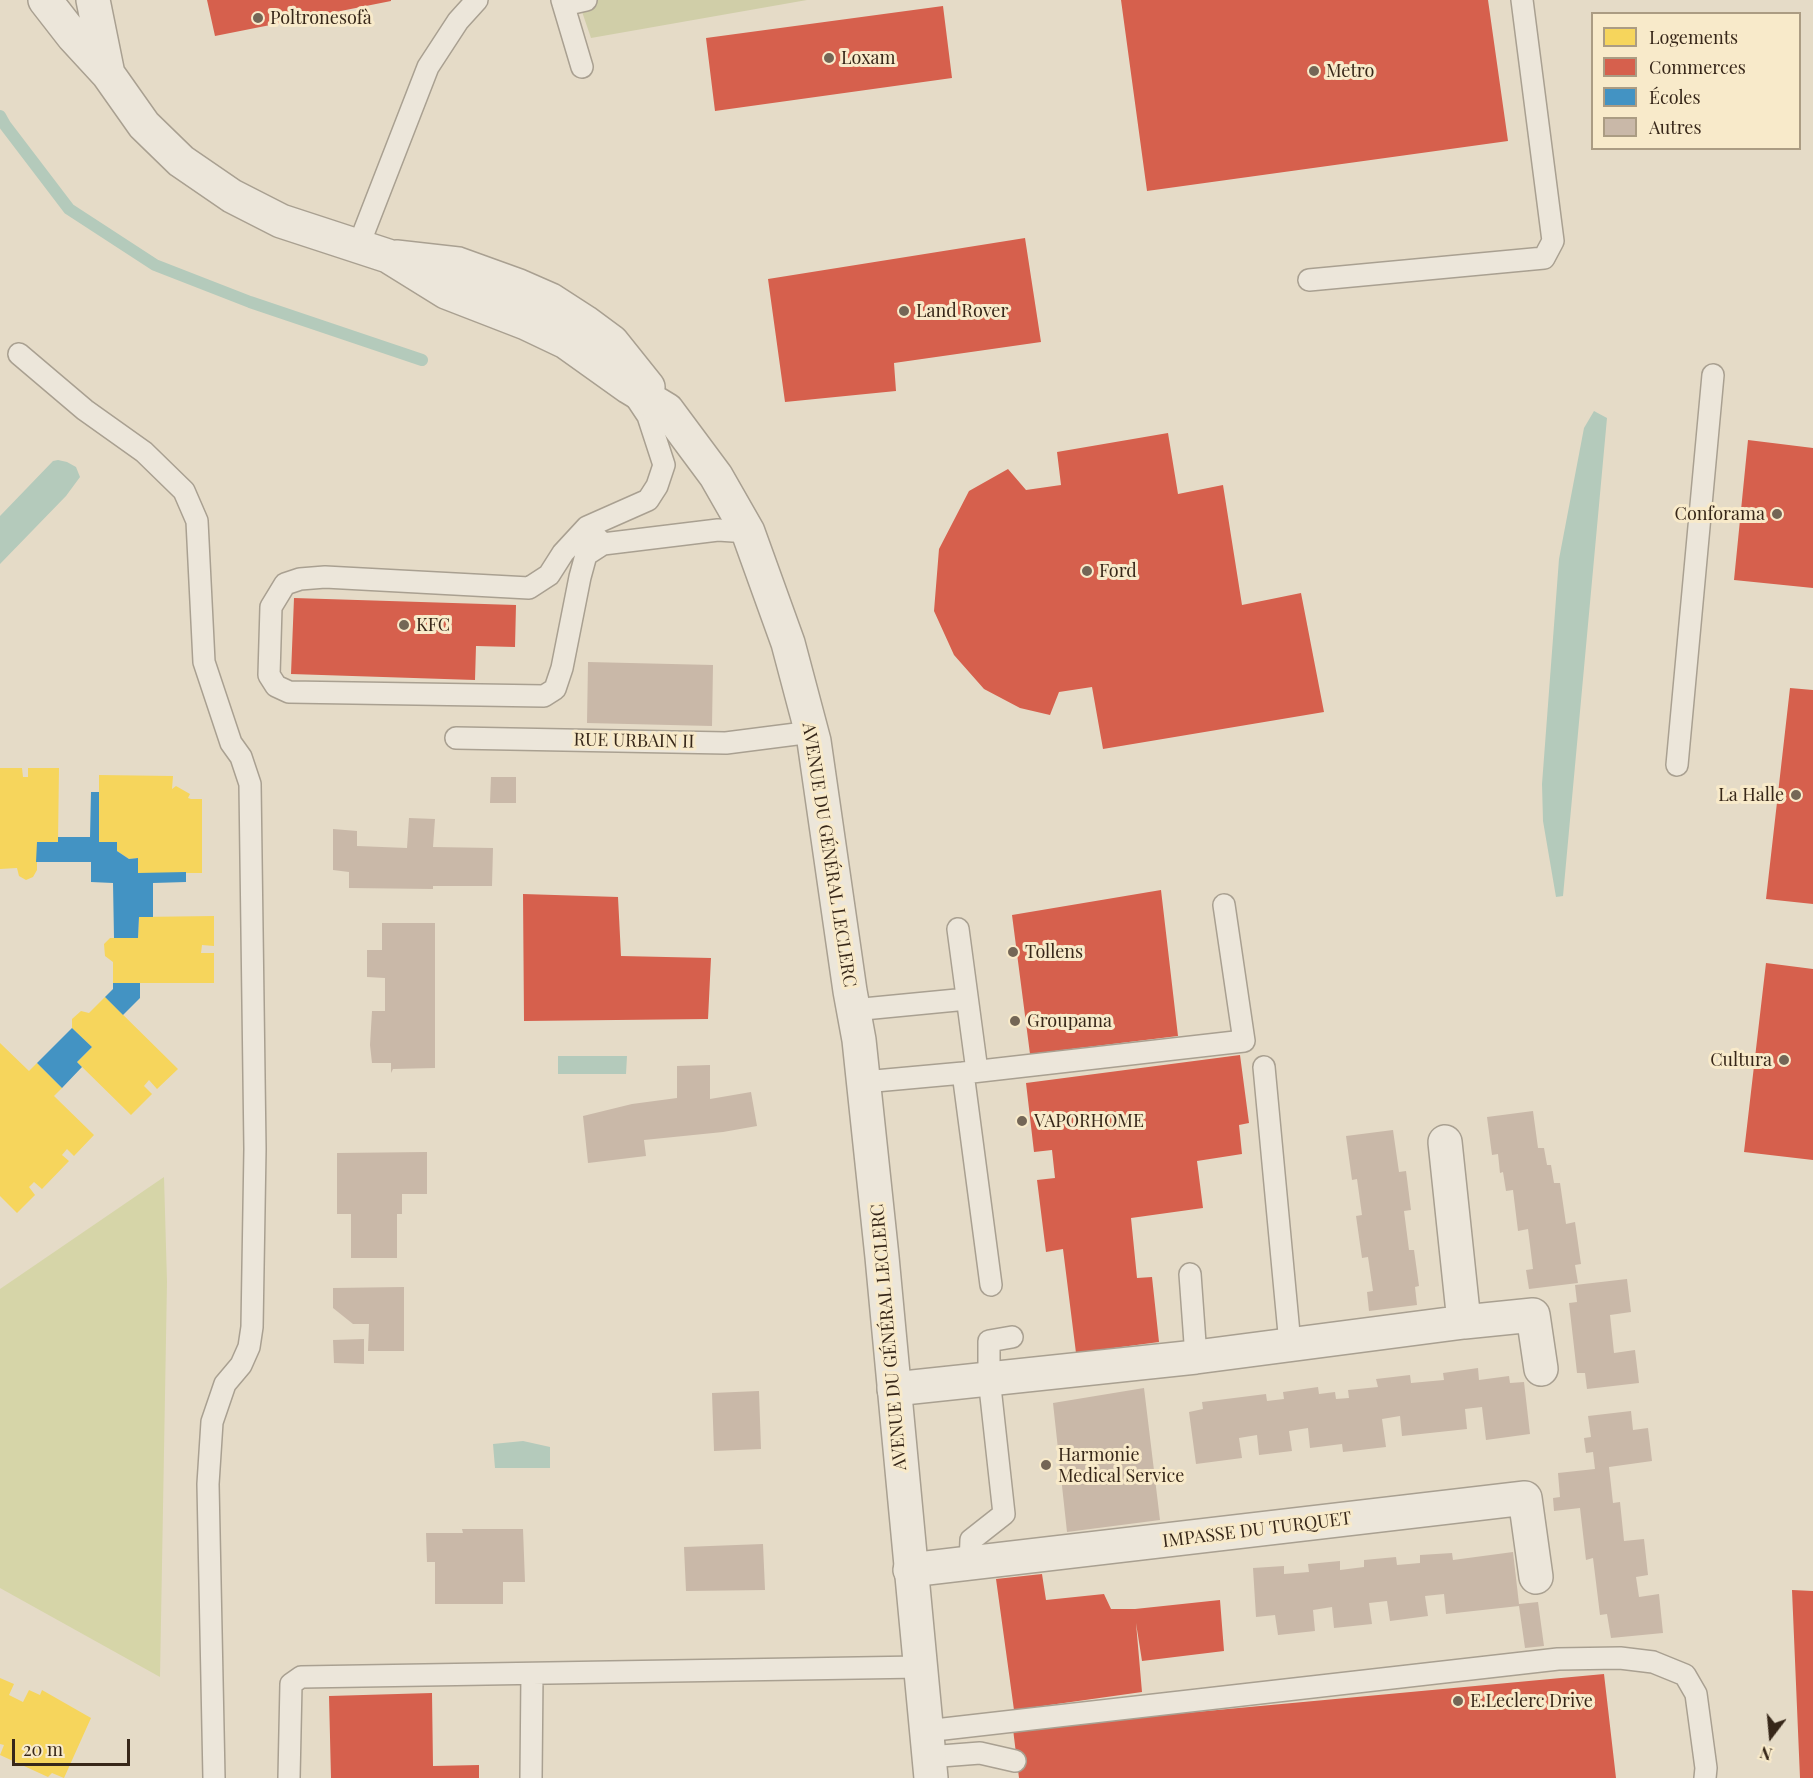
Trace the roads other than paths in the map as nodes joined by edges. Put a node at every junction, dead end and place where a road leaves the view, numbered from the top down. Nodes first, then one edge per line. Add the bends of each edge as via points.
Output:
1 (45, 0) edge
2 (93, 0) edge
3 (477, 0) edge
4 (586, 0) edge
5 (1522, 0) edge
6 (563, 2) edge
7 (582, 67) dead end
8 (108, 74) junction
9 (373, 252) junction
10 (1309, 280) dead end
11 (19, 354) dead end
12 (1713, 375) dead end
13 (629, 387) junction
14 (667, 410) junction
15 (587, 527) junction
16 (748, 532) junction
17 (603, 544) junction
18 (812, 732) junction
19 (456, 738) dead end
20 (1677, 765) dead end
21 (1224, 905) dead end
22 (958, 929) dead end
23 (968, 999) junction
24 (853, 1010) junction
25 (1264, 1067) dead end
26 (970, 1072) junction
27 (864, 1082) junction
28 (1445, 1142) dead end
29 (1190, 1274) dead end
30 (991, 1285) dead end
31 (1464, 1322) junction
32 (1012, 1337) dead end
33 (1290, 1344) junction
34 (1196, 1357) junction
35 (1541, 1369) dead end
36 (989, 1377) junction
37 (894, 1389) junction
38 (970, 1564) junction
39 (910, 1570) junction
40 (1536, 1577) dead end
41 (920, 1667) junction
42 (532, 1674) junction
43 (928, 1755) edge
44 (1016, 1761) dead end
45 (214, 1778) edge
46 (289, 1778) edge
47 (531, 1778) edge
48 (1704, 1778) edge

1 - 8 street, AVENUE DU GÉNÉRAL LECLERC
2 - 8 street, AVENUE DU GÉNÉRAL LECLERC
3 - 9 lane via 428,67
4 - 6 lane
5 - 10 lane via 1553,241 1544,258
6 - 7 lane
8 - 9 street, AVENUE DU GÉNÉRAL LECLERC via 144,124 181,161 232,196 281,221
9 - 13 street, AVENUE DU GÉNÉRAL LECLERC via 446,292 566,342
9 - 14 street via 458,264 550,300 612,342
11 - 45 lane via 85,410 144,452 184,491 197,521 204,662 231,743 250,784 255,1149 252,1327 249,1347 241,1365 225,1384 212,1422 208,1484
12 - 20 lane
13 - 14 street, AVENUE DU GÉNÉRAL LECLERC
13 - 15 lane via 652,424 664,465 662,474 648,500
14 - 16 street, AVENUE DU GÉNÉRAL LECLERC via 716,476
15 - 17 lane
15 - 17 lane via 549,575 529,588 325,577 285,584 271,607 269,675 276,687 289,692 544,696 555,689 562,668 586,555
16 - 17 lane via 718,530
16 - 18 street, AVENUE DU GÉNÉRAL LECLERC via 788,643
18 - 19 lane, RUE URBAIN II via 726,743
18 - 24 street, AVENUE DU GÉNÉRAL LECLERC
21 - 26 lane via 1244,1041
22 - 23 lane
23 - 24 lane
23 - 26 lane
24 - 27 street, AVENUE DU GÉNÉRAL LECLERC
25 - 33 lane
26 - 27 lane
26 - 30 lane
27 - 37 street, AVENUE DU GÉNÉRAL LECLERC
28 - 31 street
29 - 34 lane
31 - 33 street
31 - 35 street via 1533,1315
32 - 36 lane via 989,1341
33 - 34 street
34 - 36 street
36 - 37 street
36 - 38 lane via 1004,1514 971,1540
37 - 39 street, AVENUE DU GÉNÉRAL LECLERC
38 - 39 street, IMPASSE DU TURQUET
38 - 40 street, IMPASSE DU TURQUET via 1525,1498
39 - 41 street, AVENUE DU GÉNÉRAL LECLERC
41 - 42 lane
41 - 43 street, AVENUE DU GÉNÉRAL LECLERC
42 - 46 lane via 301,1677 291,1684
42 - 47 lane
43 - 44 lane via 980,1753
43 - 48 lane via 1558,1659 1620,1658 1653,1662 1685,1675 1696,1694

